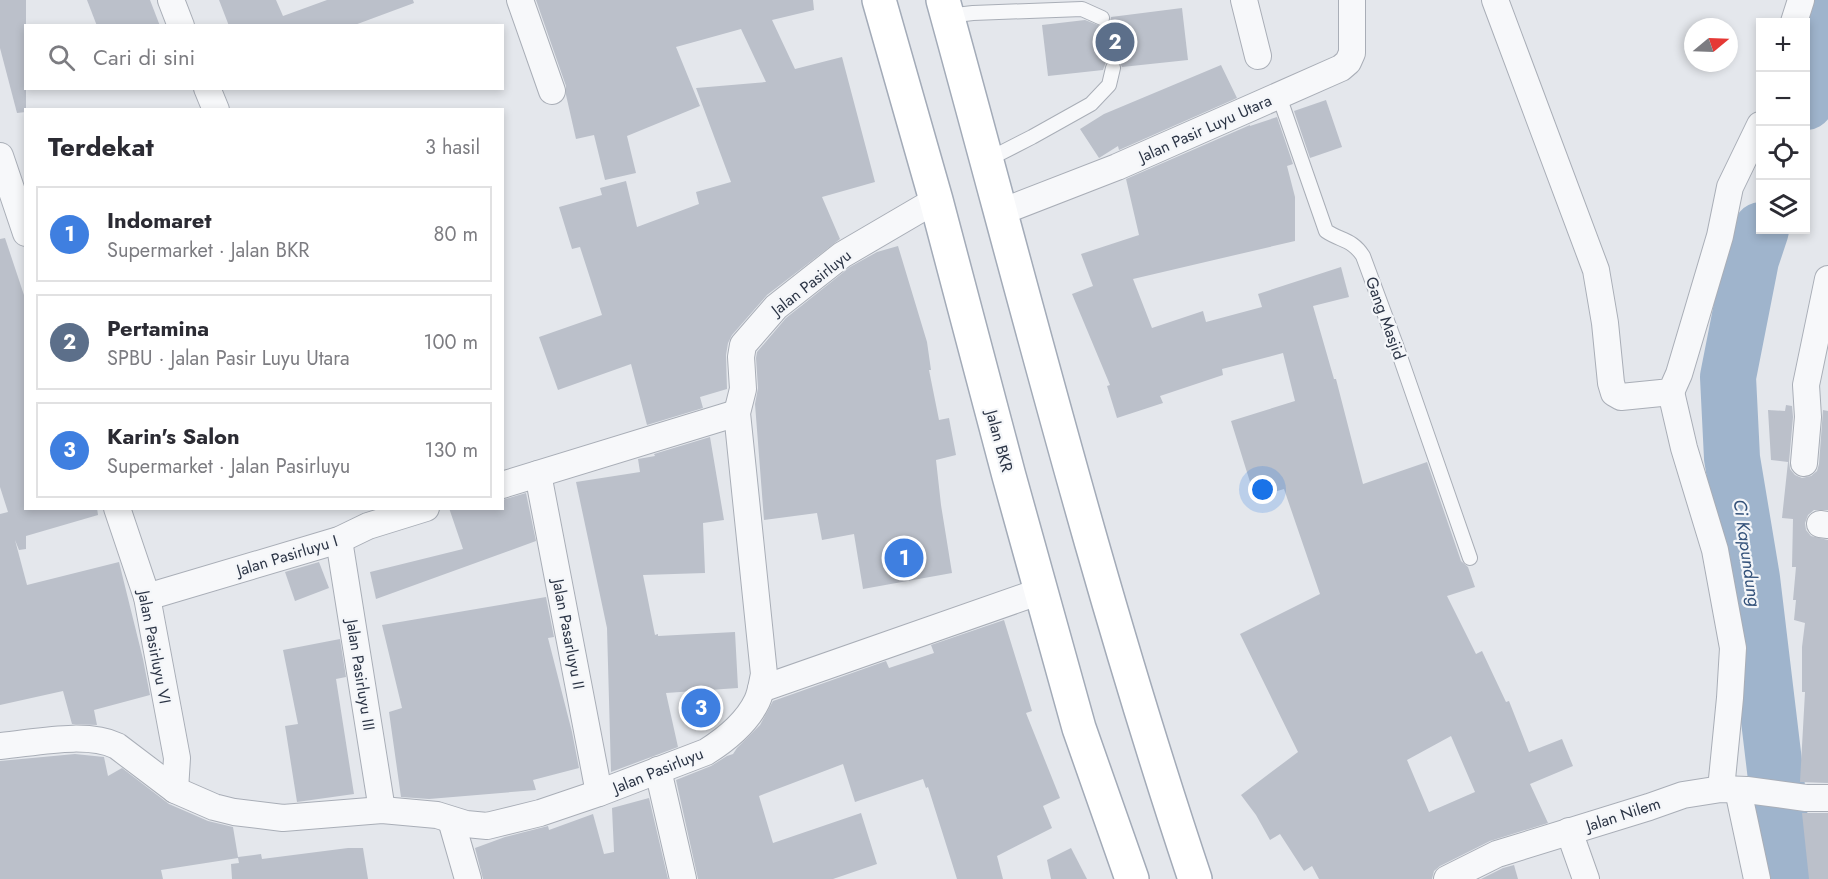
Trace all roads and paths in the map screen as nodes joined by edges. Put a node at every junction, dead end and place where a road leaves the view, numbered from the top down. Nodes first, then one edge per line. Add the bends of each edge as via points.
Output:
1 (171, 0) edge
2 (520, 0) edge
3 (879, 0) edge
4 (1244, 0) edge
5 (1352, 0) edge
6 (1495, 0) edge
7 (1801, 0) edge
8 (945, 8) edge
9 (1102, 18) dead end
10 (1795, 18) edge
11 (180, 24) edge
12 (1258, 56) dead end
13 (1113, 68) dead end
14 (208, 90) edge
15 (552, 91) dead end
16 (1279, 96) junction
17 (215, 108) edge
18 (1760, 126) edge
19 (0, 156) edge
20 (987, 160) junction
21 (936, 200) junction
22 (1001, 213) junction
23 (24, 227) edge
24 (1828, 279) edge
25 (1671, 392) junction
26 (737, 413) junction
27 (1804, 463) dead end
28 (538, 474) junction
29 (504, 484) edge
30 (118, 510) edge
31 (414, 510) edge
32 (365, 518) edge
33 (339, 540) junction
34 (1470, 558) dead end
35 (1041, 591) junction
36 (147, 597) junction
37 (761, 689) junction
38 (0, 746) edge
39 (658, 770) junction
40 (1736, 789) junction
41 (175, 790) junction
42 (599, 793) junction
43 (1817, 798) edge
44 (382, 810) junction
45 (451, 820) junction
46 (1569, 831) junction
47 (468, 879) edge
48 (683, 879) edge
49 (1132, 879) edge
50 (1195, 879) edge
51 (1447, 879) edge
52 (1586, 879) edge
53 (1757, 879) edge

1 - 11 street
2 - 15 street
3 - 21 main road, Jalan BKR
4 - 12 street
5 - 16 street, Jalan Pasir Luyu Utara via 1352,53 1347,62 1334,72
6 - 25 street via 1596,270 1614,393 1621,397
7 - 10 street
8 - 9 lane via 982,12 1082,9
8 - 20 main road
13 - 20 lane via 1109,86 1091,104
14 - 17 street
16 - 22 street, Jalan Pasir Luyu Utara
16 - 34 lane, Gang Masjid via 1326,231 1348,241 1363,256
18 - 25 street via 1730,187 1720,236
19 - 23 street
20 - 22 main road
21 - 26 street, Jalan Pasirluyu via 842,255 776,307 743,345 743,389
21 - 35 main road, Jalan BKR
22 - 50 main road via 1094,554
24 - 27 street via 1806,385
25 - 40 street via 1715,550 1732,648 1730,698
26 - 28 street
26 - 37 street, Jalan Pasirluyu via 764,674
28 - 29 street
28 - 42 street, Jalan Pasarluyu II
30 - 36 street, Jalan Pasirluyu VI
31 - 32 street, Jalan Pasirluyu I
32 - 33 street, Jalan Pasirluyu I
33 - 36 street, Jalan Pasirluyu I
33 - 44 street, Jalan Pasirluyu III
35 - 37 street
35 - 49 main road, Jalan BKR via 1079,728
36 - 41 street, Jalan Pasirluyu VI via 177,758
37 - 39 street, Jalan Pasirluyu via 743,720 718,744
38 - 41 street, Jalan Pasirluyu via 93,738 106,741
39 - 42 street, Jalan Pasirluyu
39 - 48 street
40 - 43 street, Jalan Nilem
40 - 46 street, Jalan Nilem via 1683,795
40 - 53 street
41 - 44 street, Jalan Pasirluyu via 214,807 283,818
42 - 45 street, Jalan Pasirluyu via 487,826
44 - 45 street, Jalan Pasirluyu
45 - 47 street
46 - 51 street, Jalan Nilem via 1497,854
46 - 52 street

